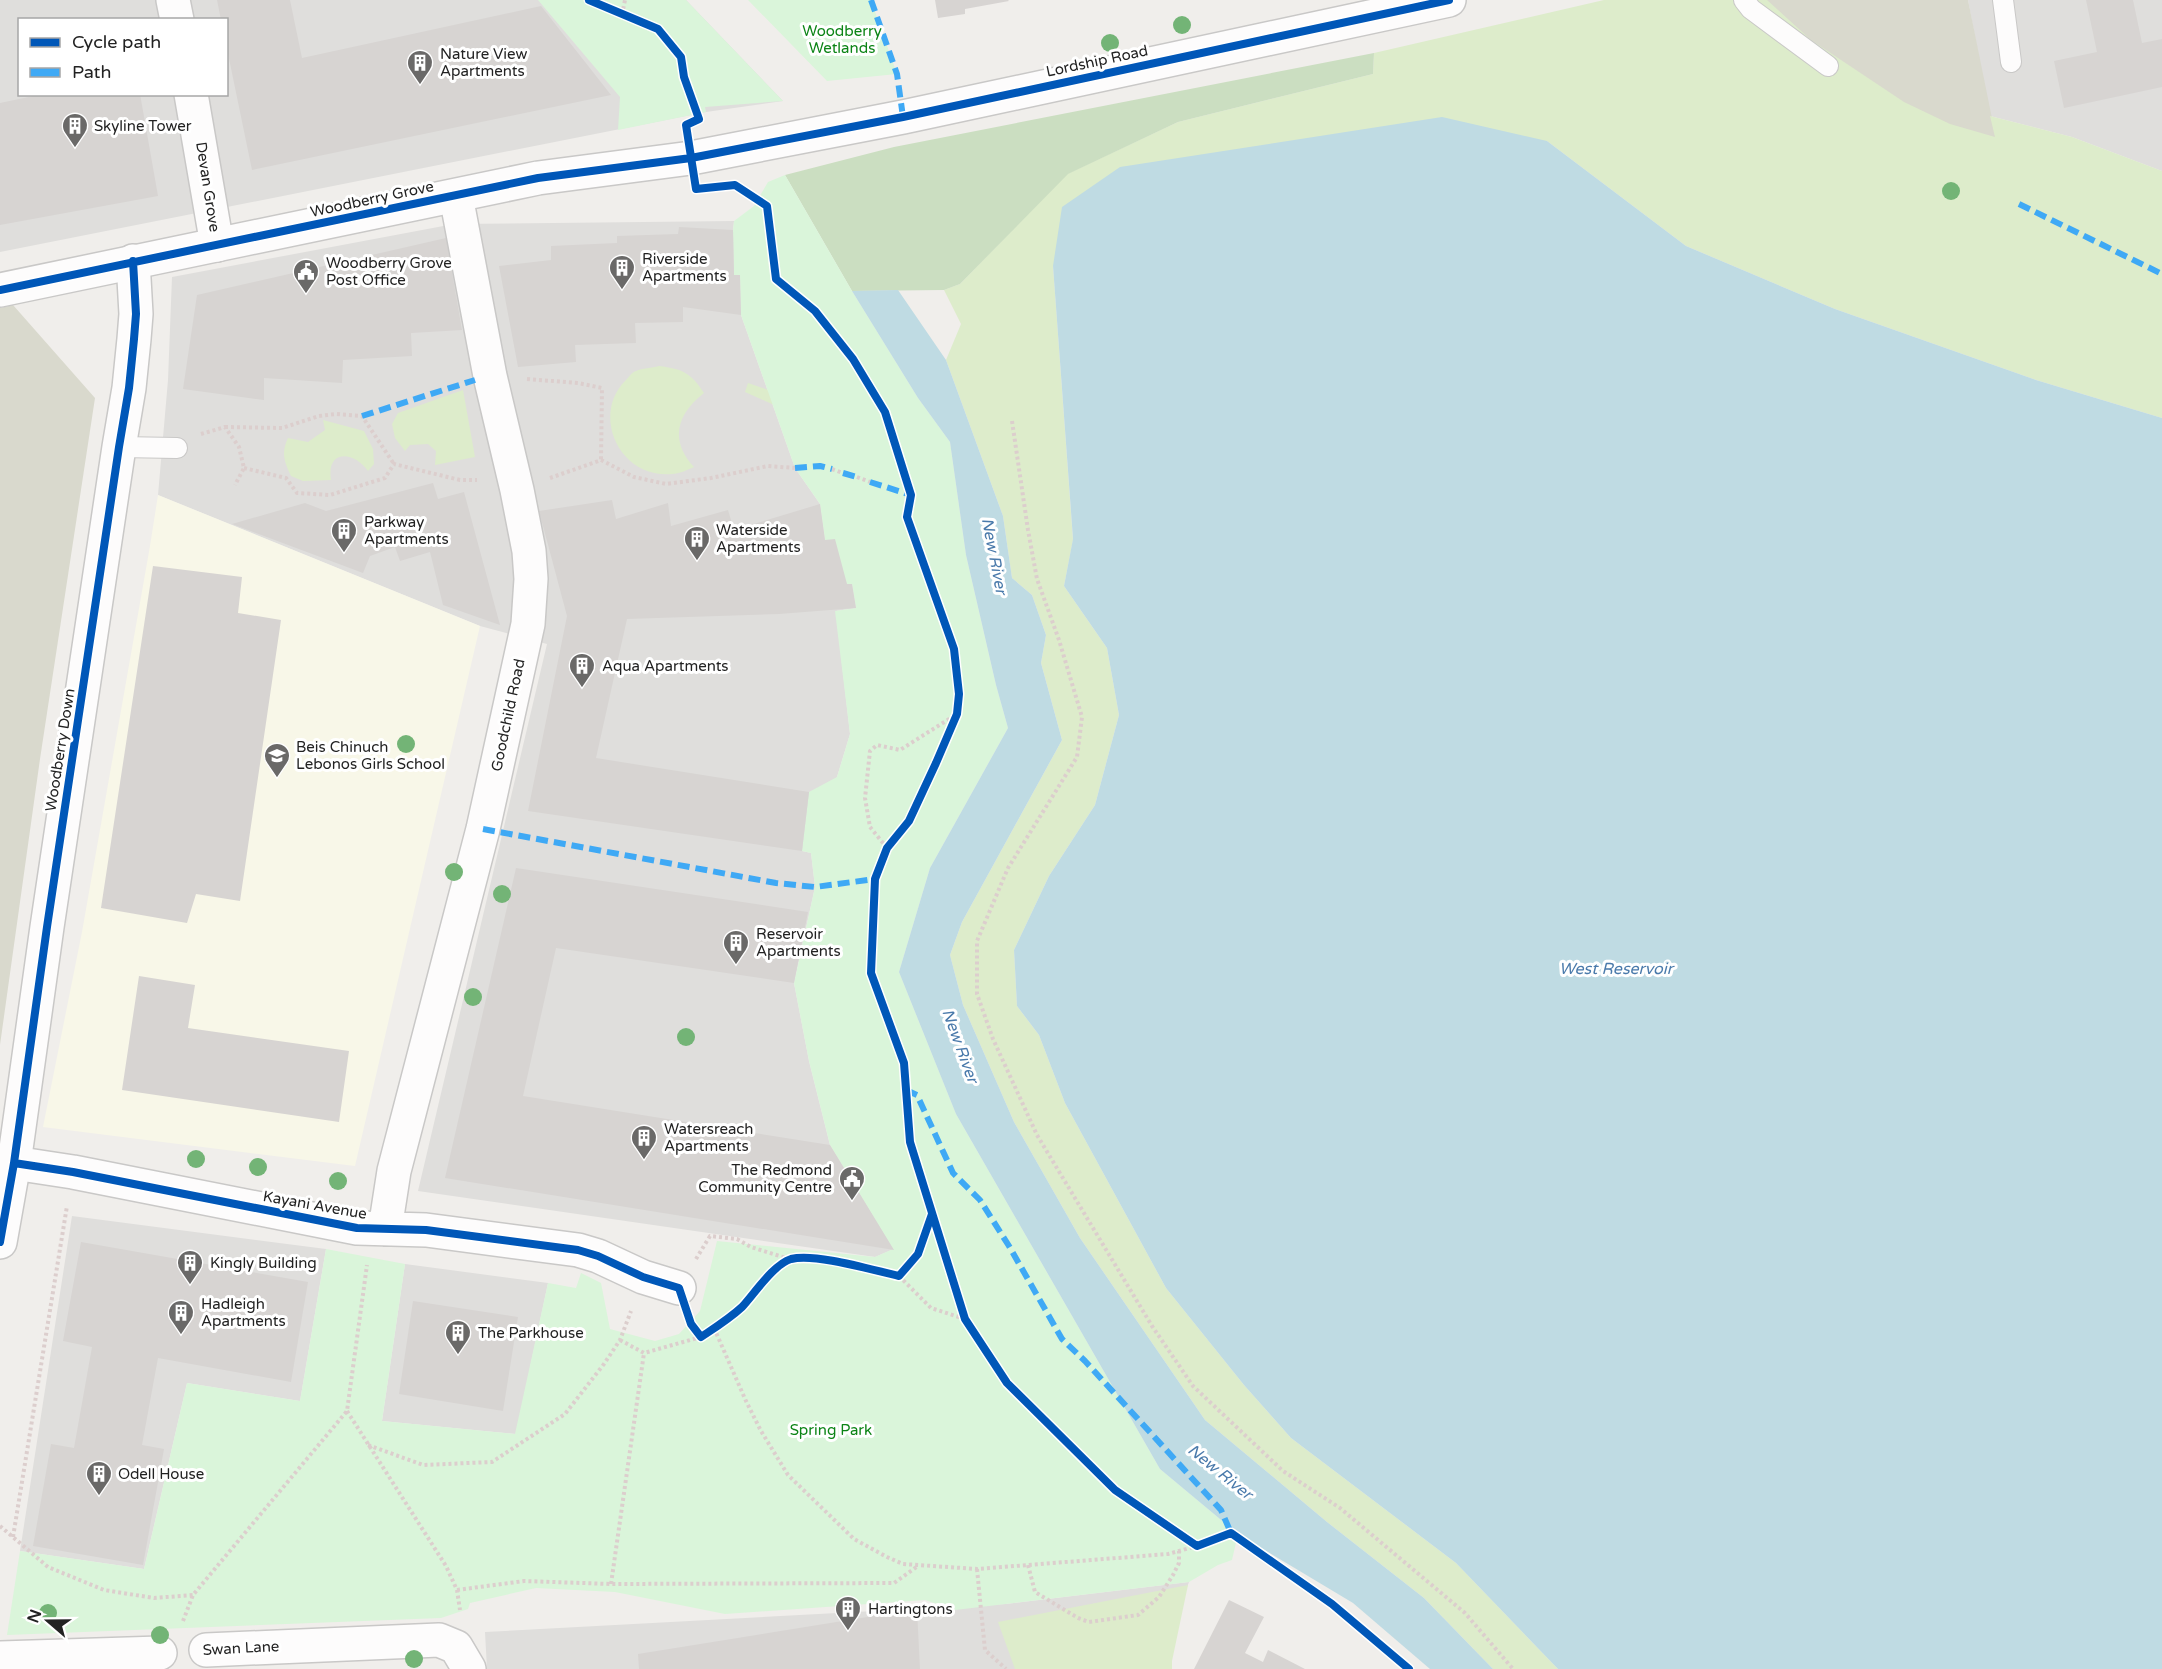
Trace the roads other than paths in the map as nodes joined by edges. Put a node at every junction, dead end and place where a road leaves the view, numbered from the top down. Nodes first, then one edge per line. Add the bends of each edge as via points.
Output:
1 (174, 0) edge
2 (1449, 0) edge
3 (1743, 0) edge
4 (2003, 0) edge
5 (177, 18) edge
6 (2011, 62) dead end
7 (1828, 66) dead end
8 (191, 96) edge
9 (751, 147) joint
10 (456, 196) junction
11 (217, 245) junction
12 (133, 261) junction
13 (0, 290) edge
14 (119, 447) junction
15 (177, 448) road end
16 (14, 1163) junction
17 (385, 1229) junction
18 (0, 1242) edge
19 (679, 1288) road end
20 (177, 1656) edge
21 (0, 1658) edge
22 (465, 1662) edge

1 - 5 street
2 - 9 street, Lordship Road
3 - 7 lane
4 - 6 lane
8 - 11 street, Devan Grove
9 - 10 street, Woodberry Grove via 538,178
10 - 11 street, Woodberry Grove
10 - 17 street, Goodchild Road via 529,551 528,624 483,829 394,1171
11 - 12 street, Woodberry Grove
12 - 13 street, Woodberry Grove
12 - 14 street, Woodberry Down via 136,314
14 - 15 lane
14 - 16 street, Woodberry Down
16 - 17 street, Kayani Avenue via 357,1228
16 - 18 street, Woodberry Down
17 - 19 street, Kayani Avenue via 426,1230 578,1251
20 - 21 street, Swan Lane
20 - 22 street, Swan Lane via 439,1640

